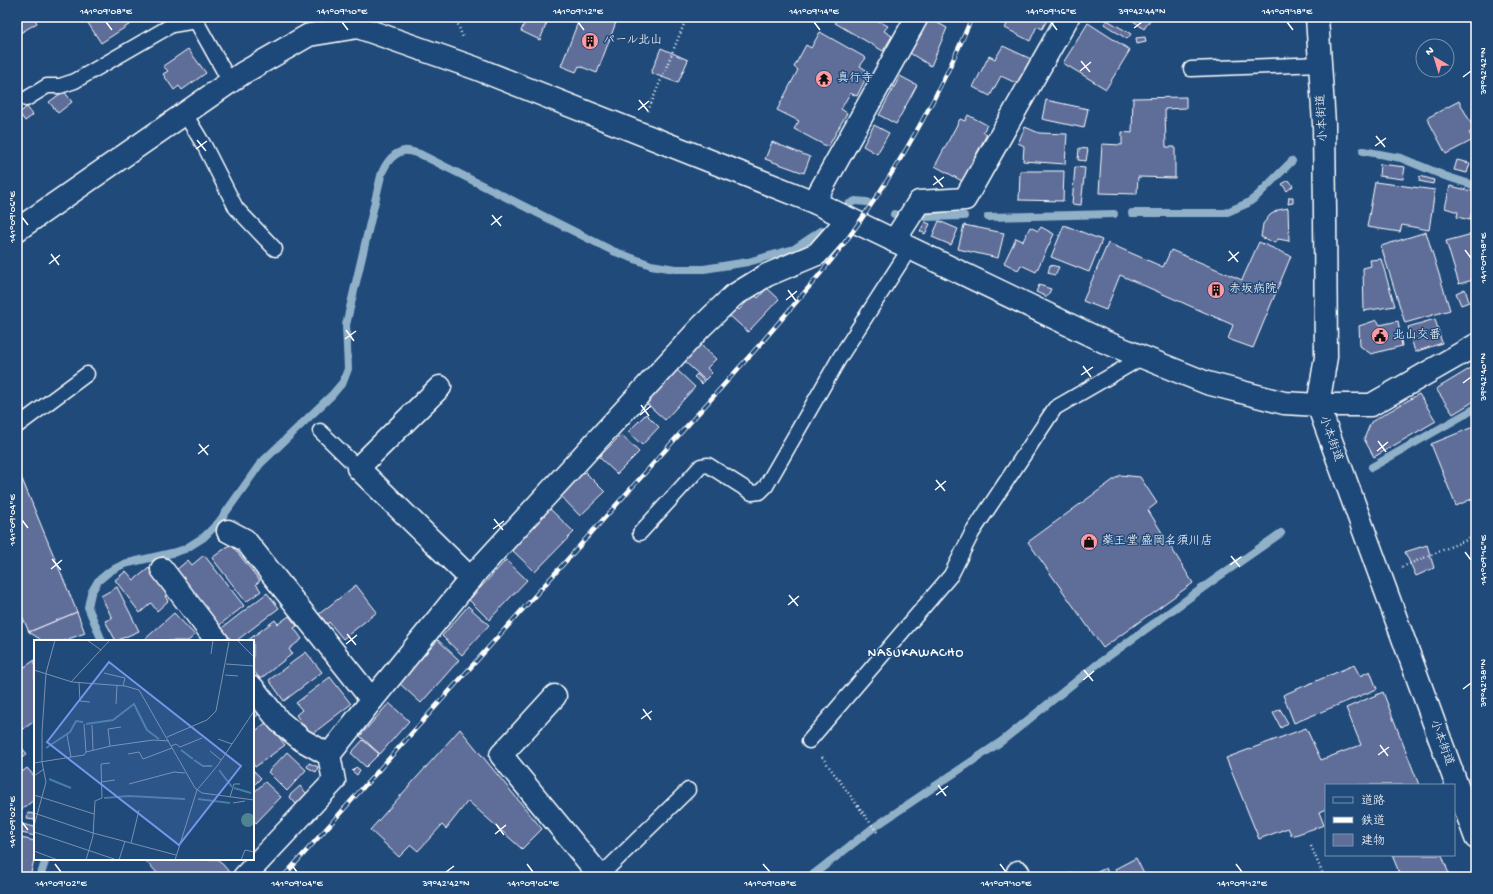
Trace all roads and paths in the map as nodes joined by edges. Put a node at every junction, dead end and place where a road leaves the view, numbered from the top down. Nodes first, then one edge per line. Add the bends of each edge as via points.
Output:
1 (687, 17) edge
2 (917, 17) edge
3 (1068, 17) edge
4 (1317, 17) edge
5 (1320, 64) junction
6 (1190, 69) dead end
7 (230, 82) junction
8 (26, 99) dead end
9 (185, 114) junction
10 (639, 134) junction
11 (814, 202) junction
12 (847, 220) junction
13 (17, 230) edge
14 (902, 245) junction
15 (275, 249) dead end
16 (1476, 345) edge
17 (1143, 357) junction
18 (87, 374) dead end
19 (440, 387) dead end
20 (1318, 406) junction
21 (17, 426) edge
22 (320, 431) dead end
23 (358, 468) junction
24 (228, 531) dead end
25 (640, 533) dead end
26 (1476, 536) edge
27 (1402, 567) dead end
28 (162, 570) dead end
29 (472, 579) junction
30 (216, 640) edge
31 (254, 689) edge
32 (555, 696) dead end
33 (372, 700) junction
34 (810, 741) joint
35 (329, 755) junction
36 (688, 790) dead end
37 (877, 832) dead end
38 (1476, 838) edge
39 (1311, 846) dead end
40 (248, 867) edge
41 (600, 877) edge
42 (1324, 877) edge

1 - 10 path
2 - 11 street
3 - 14 street via 965,199 919,202
4 - 5 street, 小本街道
5 - 6 lane
5 - 20 street, 小本街道 via 1324,124 1326,357
7 - 8 lane via 196,21 172,25 75,81 60,86 47,86
7 - 9 street
7 - 10 street via 309,35 358,27 475,68
9 - 13 street
9 - 15 lane via 236,208
10 - 11 street
11 - 12 street
12 - 14 street
12 - 29 street via 817,254 767,274 733,296 477,570
14 - 17 street via 1105,342
14 - 25 lane via 766,486 760,492 752,493 708,465 701,466
16 - 20 street via 1371,405
17 - 20 street via 1207,383 1284,403
17 - 34 lane via 1055,408 972,533 952,575
18 - 21 lane
19 - 23 street
20 - 38 street, 小本街道
22 - 23 lane
23 - 29 street
24 - 33 street via 245,540
26 - 27 path
28 - 30 street
29 - 33 street
31 - 35 street via 279,721 302,740
32 - 41 street via 501,755
33 - 35 street
34 - 37 path
35 - 40 street via 334,781
36 - 41 lane
39 - 42 path

